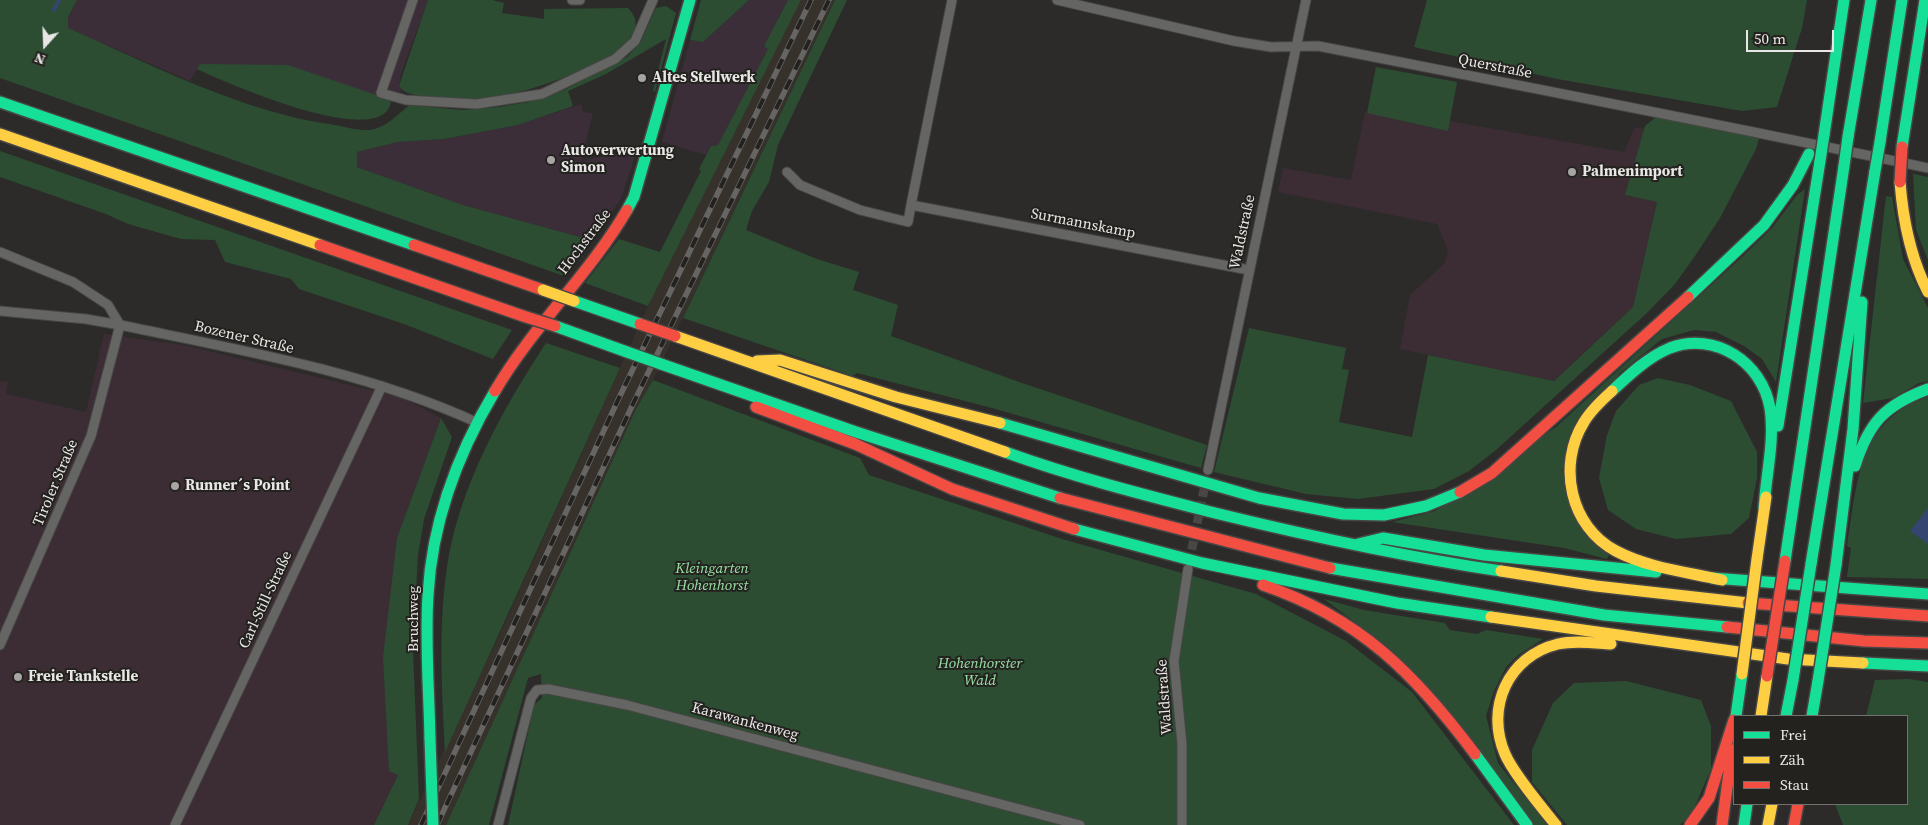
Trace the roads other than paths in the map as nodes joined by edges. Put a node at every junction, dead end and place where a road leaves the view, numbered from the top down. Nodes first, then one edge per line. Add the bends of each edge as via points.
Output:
1 (413, 0) edge
2 (572, 0) edge
3 (580, 0) edge
4 (653, 0) edge
5 (690, 0) edge
6 (952, 0) edge
7 (1057, 0) edge
8 (1306, 0) edge
9 (1844, 0) edge
10 (1871, 0) edge
11 (1902, 0) edge
12 (1925, 0) edge
13 (1296, 45) junction
14 (0, 102) edge
15 (0, 134) edge
16 (1820, 134) junction
17 (1928, 168) edge
18 (787, 172) dead end
19 (911, 205) junction
20 (0, 252) edge
21 (1249, 270) junction
22 (1858, 275) junction
23 (1928, 292) edge
24 (0, 311) edge
25 (120, 325) junction
26 (748, 361) junction
27 (382, 386) junction
28 (1928, 389) edge
29 (741, 391) junction
30 (476, 422) junction
31 (1208, 470) tunnel mouth
32 (1847, 495) junction
33 (1764, 508) junction
34 (1354, 546) junction
35 (1202, 563) junction
36 (1188, 569) tunnel mouth
37 (1722, 580) junction
38 (1928, 593) edge
39 (1928, 616) edge
40 (1928, 643) edge
41 (0, 645) edge
42 (1685, 645) junction
43 (1897, 666) junction
44 (1928, 666) edge
45 (1928, 673) edge
46 (1736, 715) edge
47 (1761, 715) edge
48 (1786, 715) edge
49 (1812, 715) edge
50 (1733, 725) edge
51 (1733, 740) edge
52 (1747, 805) edge
53 (1772, 805) edge
54 (1798, 805) edge
55 (175, 825) edge
56 (433, 825) edge
57 (498, 825) edge
58 (1080, 825) edge
59 (1182, 825) edge
60 (1527, 825) edge
61 (1556, 825) edge
62 (1690, 825) edge
63 (1722, 825) edge
64 (1744, 825) edge
65 (1768, 825) edge
66 (1794, 825) edge
67 (1799, 825) edge

1 - 4 street via 381,93 406,100 477,104 542,94 615,59 635,41
2 - 3 street
5 - 30 main road, Hochstraße via 634,197 620,223 520,352
6 - 19 street
7 - 13 street, Querstraße via 1234,41 1271,47
8 - 13 street, Waldstraße
9 - 16 main road
10 - 47 main road, bridge
11 - 22 main road, bridge
12 - 23 main road, bridge via 1902,148 1900,182 1905,233 1915,268
13 - 17 street, Querstraße via 1318,46
13 - 21 street, Waldstraße
14 - 26 main road, bridge
15 - 29 main road, bridge
16 - 26 main road via 1793,184 1764,225 1492,473 1462,491 1426,506 1384,515 1343,514 1259,498 954,410 896,397 780,360
16 - 33 main road, bridge via 1820,161
18 - 19 street via 800,185 860,210 908,222
19 - 21 street, Surmannskamp
20 - 25 street via 73,282 108,305
21 - 31 street, Waldstraße
22 - 32 main road via 1863,304
22 - 48 main road, bridge
24 - 25 street, Bozener Straße
25 - 27 street, Bozener Straße via 353,376
25 - 41 street, Tiroler Straße via 91,436
26 - 34 main road via 1052,468
27 - 30 street, Bozener Straße via 430,401
27 - 55 street, Carl-Still-Straße
28 - 32 main road via 1893,404 1878,422 1858,456
29 - 35 main road via 754,407 855,444 952,489 1062,526
29 - 40 main road via 1083,506 1317,566 1604,615 1845,639
30 - 56 main road, Bruchweg, bridge via 447,490 433,544 428,594
32 - 49 main road, bridge
33 - 37 main road via 1772,416 1767,395 1750,365 1718,346 1693,343 1668,348 1653,356 1597,405 1583,424 1574,442 1570,464 1571,488 1583,520 1592,533 1625,556
33 - 46 main road, bridge
34 - 37 main road via 1383,538 1484,555
34 - 39 main road via 1613,590 1717,602
35 - 42 main road via 1397,603
35 - 60 main road via 1298,597 1334,615 1386,655 1418,685 1474,752
36 - 59 street, Waldstraße via 1174,661 1182,744
37 - 38 main road
42 - 43 main road via 1788,659
42 - 61 main road via 1649,649 1582,642 1557,644 1532,654 1514,669 1501,690 1496,712 1498,734 1505,754
43 - 44 main road
43 - 45 main road
50 - 62 main road via 1709,798
51 - 63 main road
52 - 64 main road
53 - 65 main road
54 - 66 main road
54 - 67 main road
57 - 58 street, Karawankenweg via 531,698 537,690 548,689 627,705

